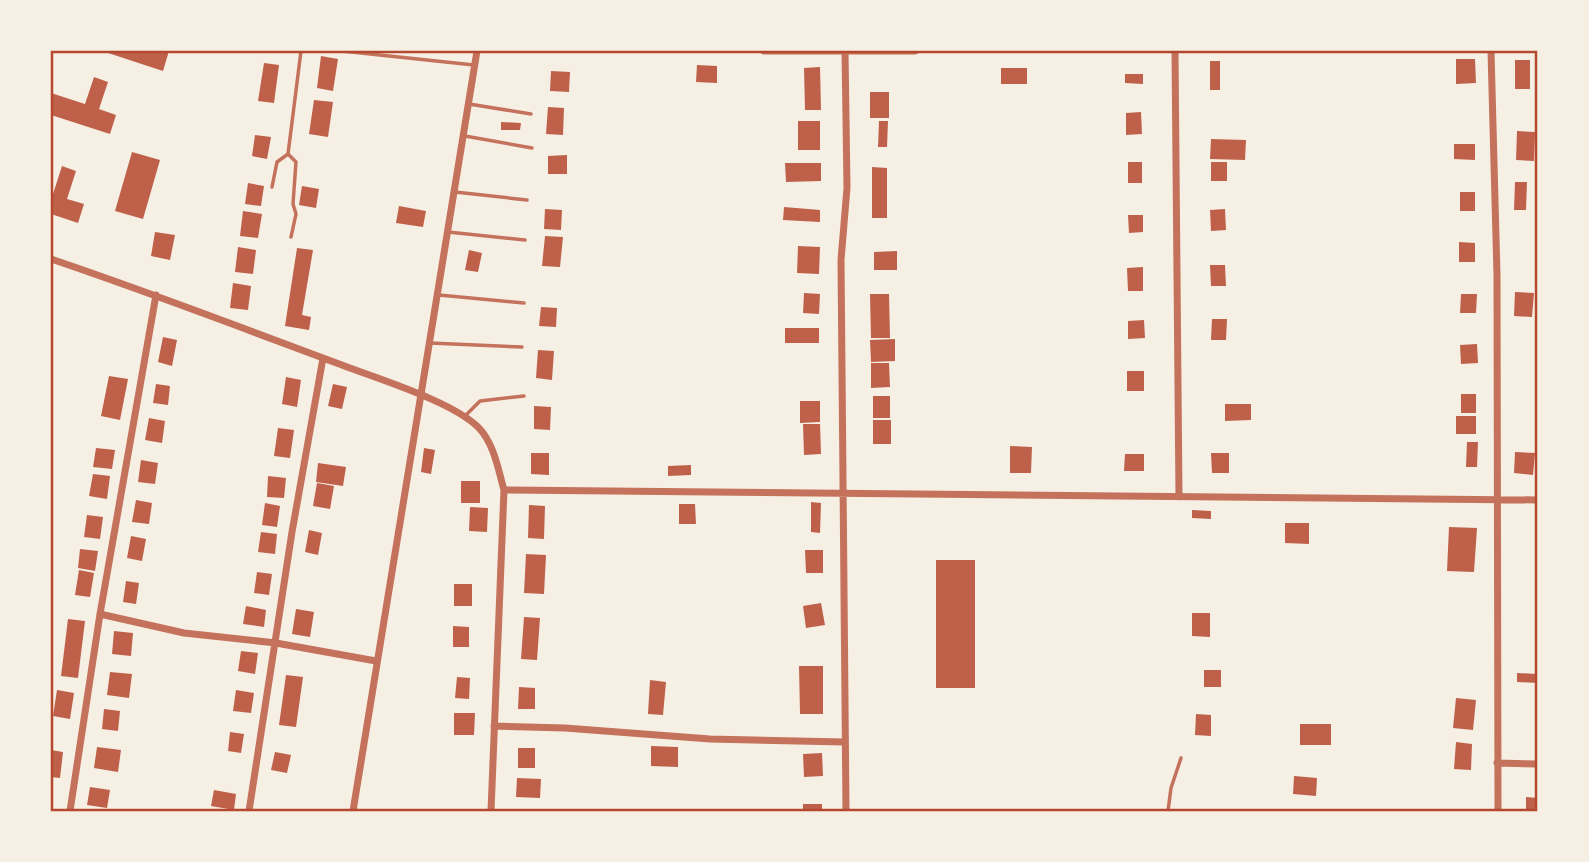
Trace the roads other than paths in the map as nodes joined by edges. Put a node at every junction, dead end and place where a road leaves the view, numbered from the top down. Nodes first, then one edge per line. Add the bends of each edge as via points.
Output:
1 (301, 51) edge
2 (342, 51) edge
3 (477, 51) edge
4 (764, 51) edge
5 (845, 51) edge
6 (915, 51) edge
7 (1175, 51) edge
8 (1490, 51) edge
9 (474, 65) junction
10 (469, 104) junction
11 (531, 114) dead end
12 (464, 136) junction
13 (531, 148) dead end
14 (288, 154) junction
15 (272, 187) dead end
16 (455, 192) junction
17 (527, 200) dead end
18 (448, 232) junction
19 (291, 237) dead end
20 (525, 240) dead end
21 (51, 259) edge
22 (156, 295) junction
23 (438, 295) junction
24 (524, 303) dead end
25 (429, 343) junction
26 (522, 347) dead end
27 (323, 358) junction
28 (421, 395) junction
29 (524, 396) dead end
30 (465, 417) junction
31 (504, 490) junction
32 (843, 493) junction
33 (1179, 496) junction
34 (1496, 499) junction
35 (1538, 500) edge
36 (100, 614) junction
37 (276, 643) junction
38 (376, 661) junction
39 (494, 726) junction
40 (844, 742) junction
41 (1181, 758) dead end
42 (1497, 763) junction
43 (1538, 764) edge
44 (70, 811) edge
45 (249, 811) edge
46 (353, 811) edge
47 (491, 811) edge
48 (846, 811) edge
49 (1168, 811) edge
50 (1498, 811) edge

1 - 14 lane
2 - 9 lane
3 - 9 street
4 - 5 street
5 - 6 street
5 - 32 street
7 - 33 street
8 - 34 street via 1497,275
9 - 10 street
10 - 11 lane
10 - 12 street
12 - 13 lane
12 - 16 street
14 - 15 lane via 277,162
14 - 19 lane via 296,162
16 - 17 lane
16 - 18 street
18 - 20 lane
18 - 23 street
21 - 22 street
22 - 27 street
22 - 36 street
23 - 24 lane
23 - 25 street
25 - 26 lane
25 - 28 street
27 - 28 street
27 - 37 street
28 - 30 street
28 - 38 street
29 - 30 lane via 480,401
30 - 31 street via 487,439
31 - 32 street
31 - 39 street
32 - 33 street
32 - 40 street
33 - 34 street
34 - 35 street
34 - 42 street
36 - 37 street via 184,633
36 - 44 street
37 - 38 street
37 - 45 street
38 - 46 street
39 - 40 street
39 - 47 street
40 - 48 street
41 - 49 lane
42 - 43 street
42 - 50 street

